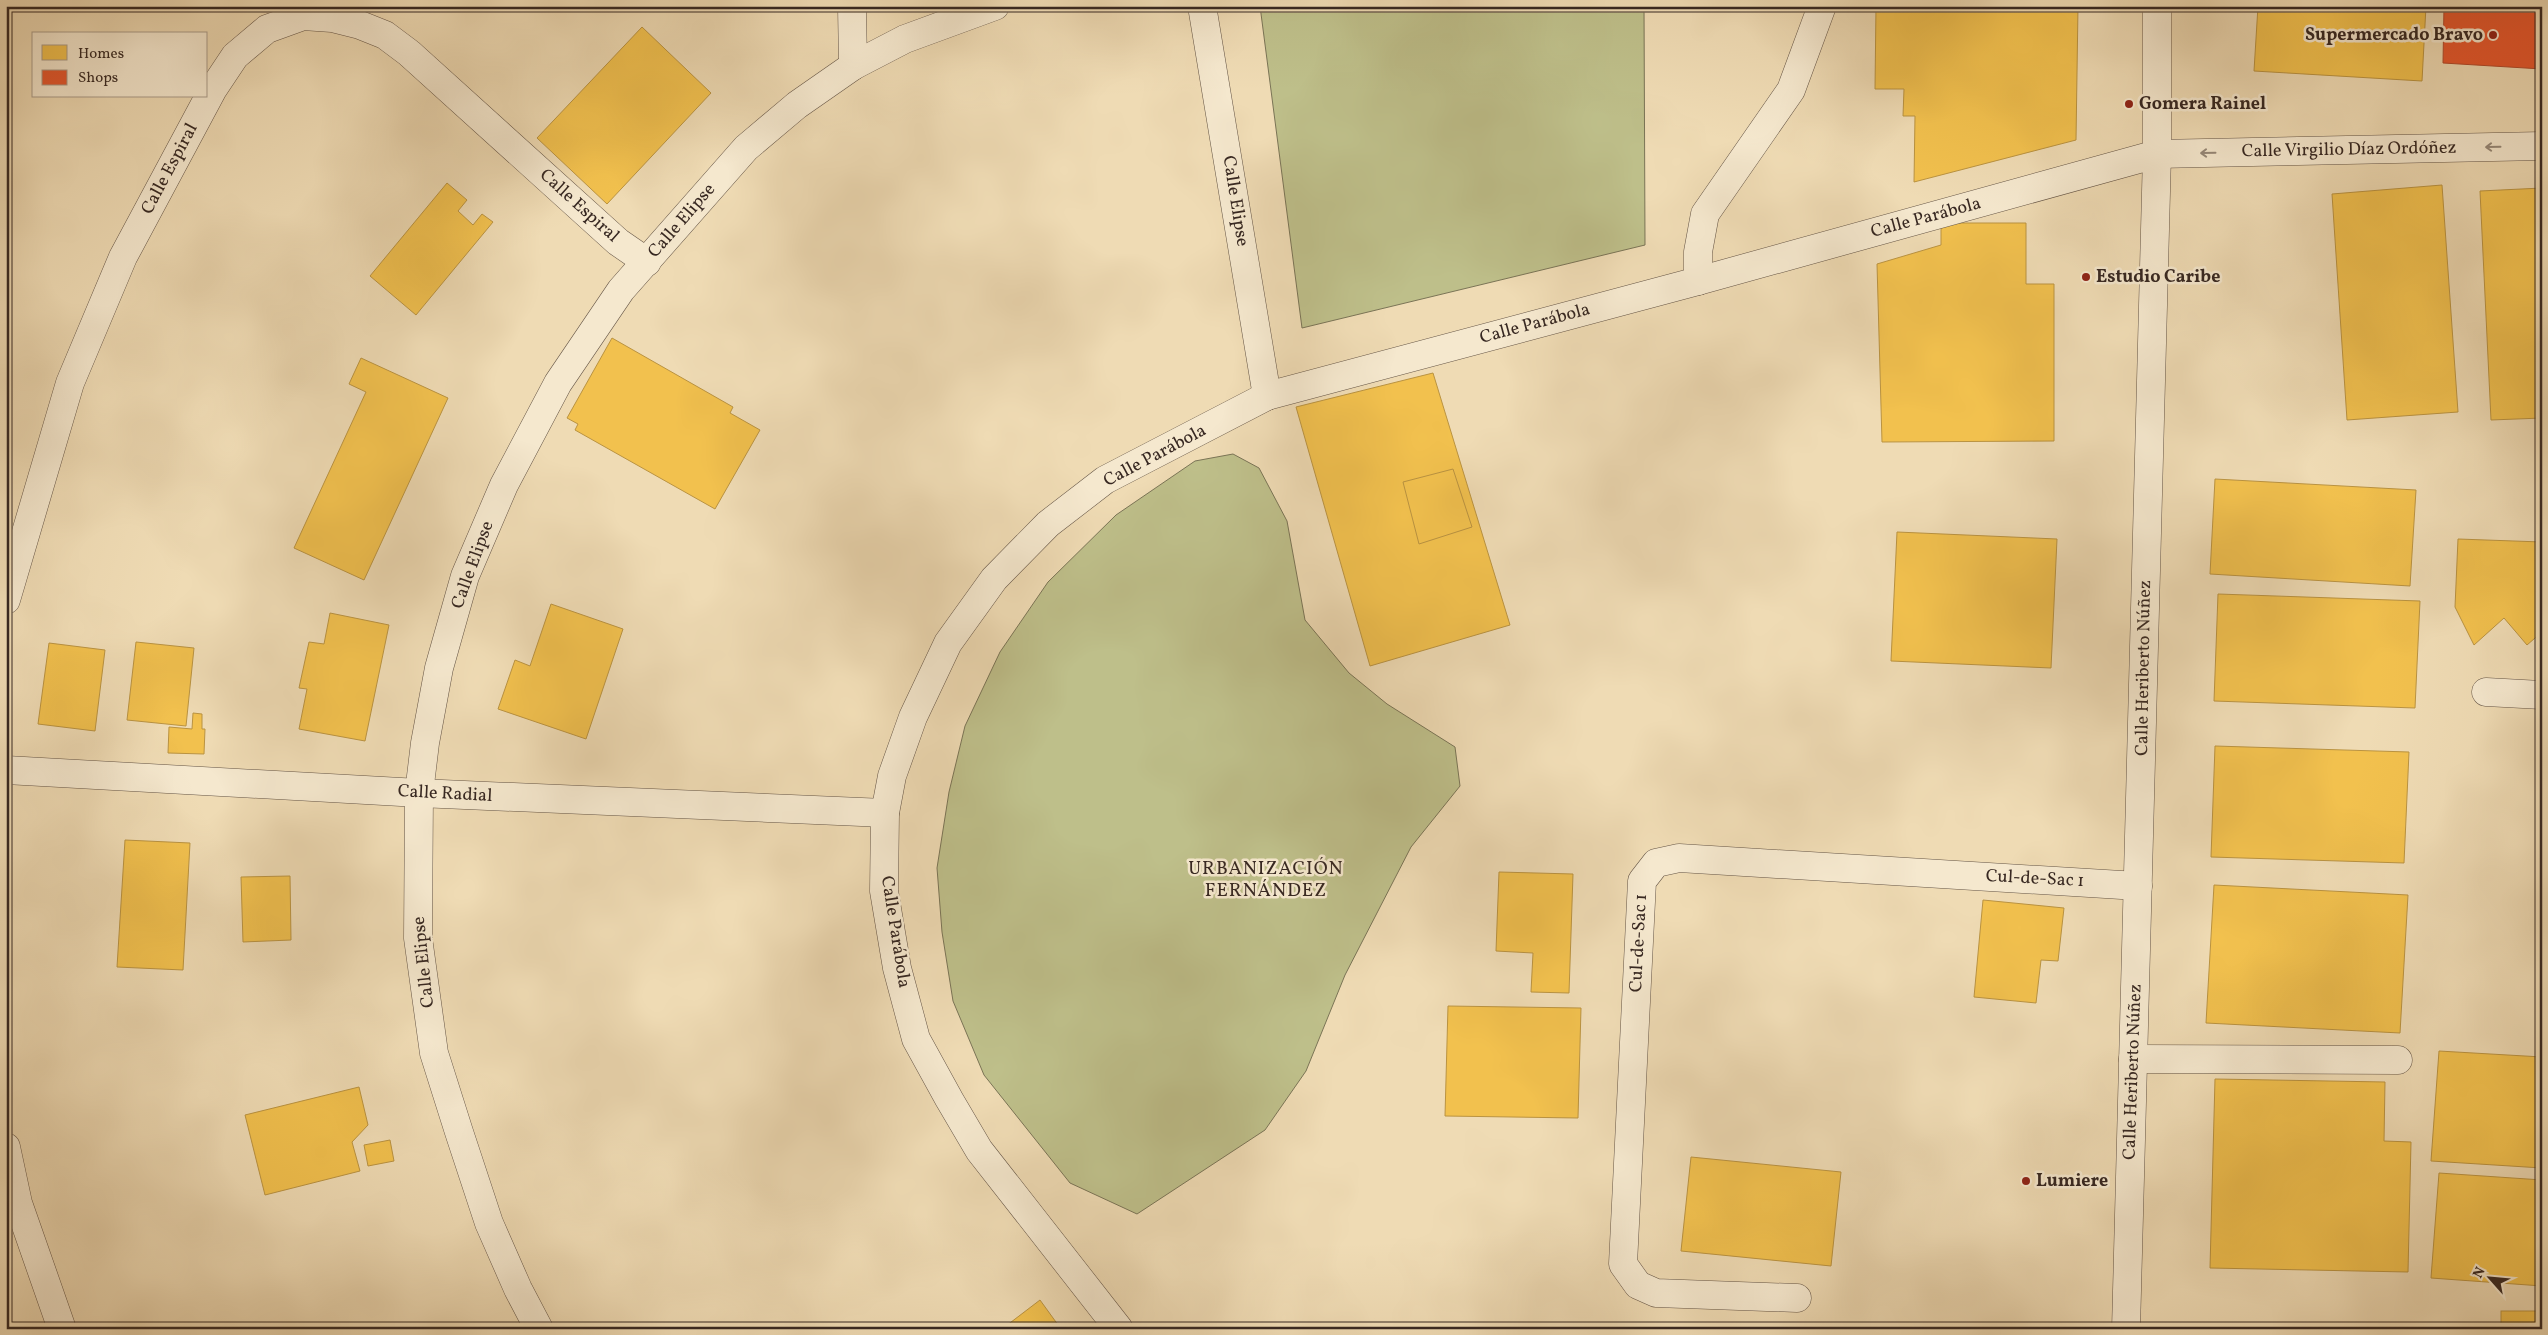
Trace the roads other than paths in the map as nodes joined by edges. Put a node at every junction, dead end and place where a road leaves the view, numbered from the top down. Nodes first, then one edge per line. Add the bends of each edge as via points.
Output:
1 (852, 6) edge
2 (995, 6) edge
3 (1202, 6) edge
4 (1822, 6) edge
5 (2157, 6) edge
6 (853, 66) junction
7 (2542, 146) edge
8 (2157, 154) junction
9 (647, 262) junction
10 (1698, 281) junction
11 (1267, 396) junction
12 (6, 600) edge
13 (2486, 692) dead end
14 (2542, 695) edge
15 (6, 770) edge
16 (420, 793) junction
17 (885, 814) junction
18 (2138, 886) junction
19 (2133, 1059) junction
20 (2398, 1060) dead end
21 (6, 1146) edge
22 (1797, 1298) dead end
23 (62, 1329) edge
24 (539, 1329) edge
25 (1119, 1329) edge
26 (2126, 1329) edge

1 - 6 street
2 - 6 street, Calle Elipse via 905,39
3 - 11 street, Calle Elipse
4 - 10 street via 1791,90 1705,214 1698,252
5 - 8 street, Calle Heriberto Núñez
6 - 9 street, Calle Elipse via 797,105 746,148
7 -> 8 street, Calle Virgilio Díaz Ordóñez
8 - 10 street, Calle Parábola
8 - 18 street, Calle Heriberto Núñez
9 - 12 street, Calle Espiral via 618,242 386,35 346,20 303,16 268,29 235,56 213,89 123,257 70,383
9 - 16 street, Calle Elipse via 621,290 558,383 504,485 469,567 439,668 425,743
10 - 11 street, Calle Parábola
11 - 17 street, Calle Parábola via 1105,480 1048,524 994,580 948,643 913,717 892,776
13 - 14 street
15 - 16 street, Calle Radial
16 - 17 street, Calle Radial
16 - 24 street, Calle Elipse via 418,938 434,1053 489,1223
17 - 25 street, Calle Parábola via 884,891 898,968 916,1039 979,1150
18 - 19 street, Calle Heriberto Núñez
18 - 22 street, Cul-de-Sac 1 via 1678,858 1656,863 1642,881 1623,1264 1638,1285 1656,1293
19 - 20 street
19 - 26 street, Calle Heriberto Núñez
21 - 23 street via 18,1203

